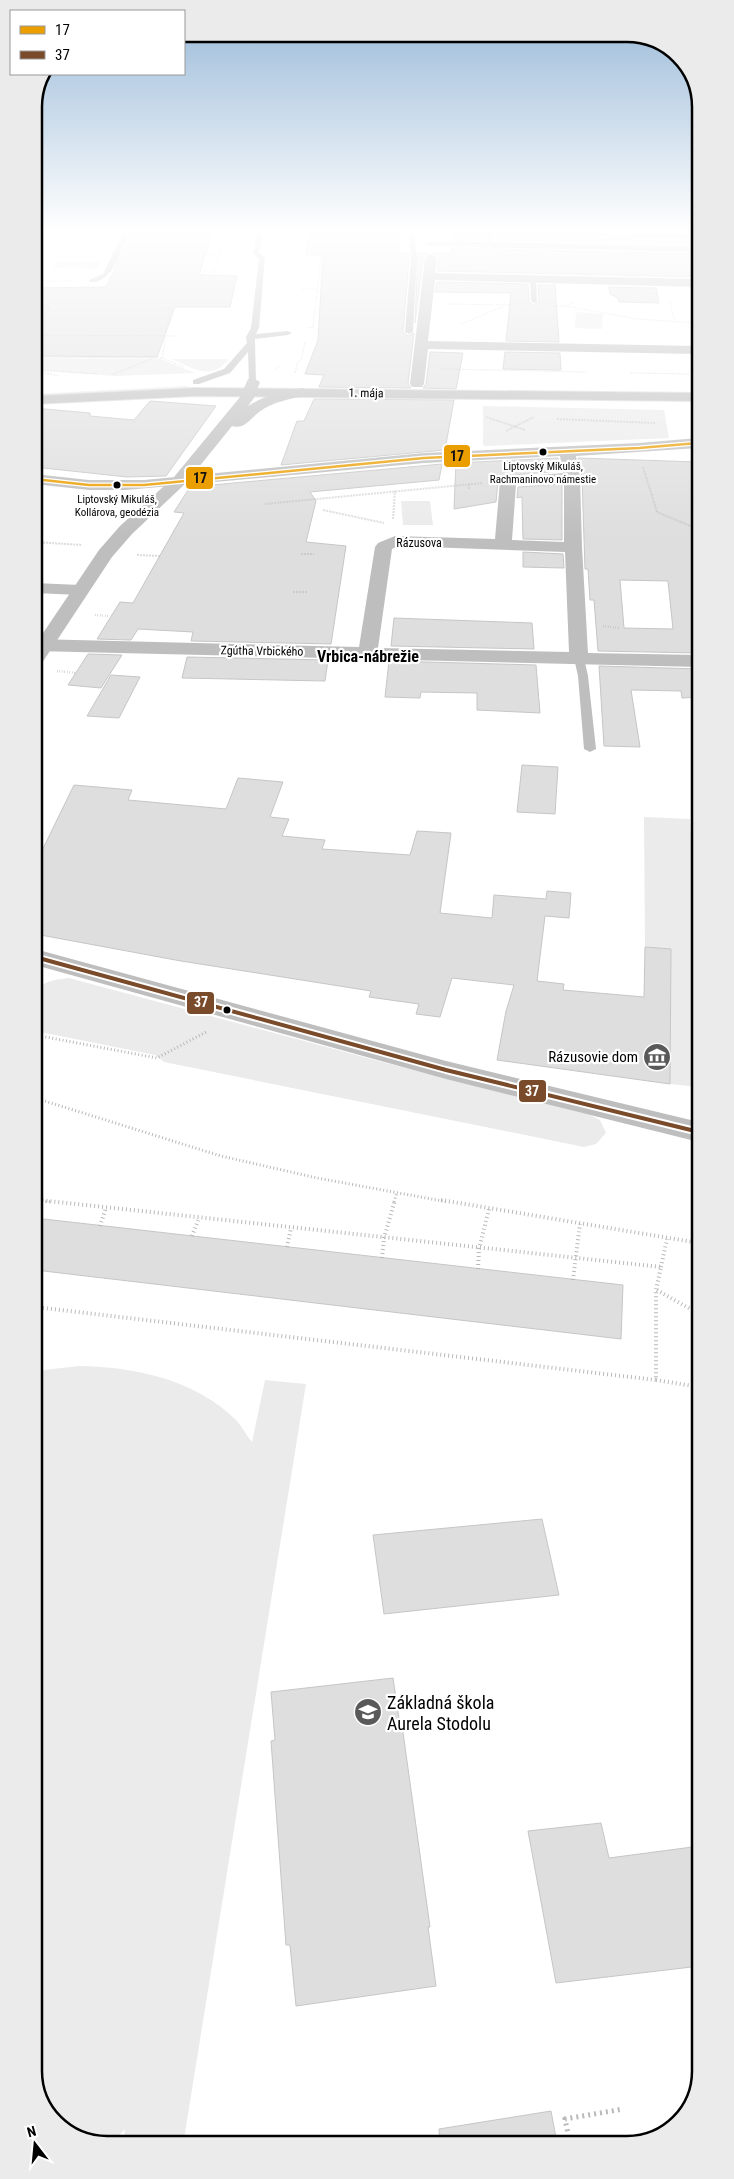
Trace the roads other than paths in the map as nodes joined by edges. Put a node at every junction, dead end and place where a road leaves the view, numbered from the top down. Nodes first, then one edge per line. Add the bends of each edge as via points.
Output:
1 (253, 333) edge
2 (285, 333) edge
3 (424, 333) edge
4 (423, 338) junction
5 (250, 341) junction
6 (692, 350) edge
7 (196, 382) junction
8 (417, 384) junction
9 (251, 387) junction
10 (692, 387) edge
11 (43, 388) edge
12 (302, 392) junction
13 (692, 397) edge
14 (43, 399) edge
15 (212, 440) junction
16 (692, 443) edge
17 (567, 451) junction
18 (572, 477) junction
19 (43, 479) edge
20 (180, 480) junction
21 (503, 544) junction
22 (572, 547) junction
23 (43, 588) edge
24 (80, 590) junction
25 (43, 642) edge
26 (43, 650) edge
27 (368, 653) junction
28 (579, 658) junction
29 (692, 661) edge
30 (590, 749) dead end
31 (43, 959) edge
32 (692, 1130) edge

1 - 5 lane
2 - 5 lane
3 - 4 street
4 - 6 street
4 - 8 street
5 - 7 lane via 227,371
5 - 9 lane via 254,372
7 - 9 street, 1. mája
7 - 11 street, 1. mája
8 - 9 street, 1. mája
8 - 10 street, 1. mája
9 - 12 street, 1. mája
9 - 14 street, 1. mája
9 - 15 street via 248,398
12 - 13 street, 1. mája
12 - 15 street via 261,403 251,409 233,430
15 - 20 street
16 - 17 street
17 - 18 street
17 - 20 street via 424,458
18 - 21 street via 508,481
18 - 22 street
19 - 20 street via 93,485 160,484
20 - 24 street via 126,530
21 - 22 street, Rázusova
21 - 27 street, Rázusova via 394,533 384,547
22 - 28 street
23 - 24 street
24 - 25 street
26 - 27 street, Zgútha Vrbického
27 - 28 street, Zgútha Vrbického
28 - 29 street, Zgútha Vrbického
28 - 30 lane via 584,676
31 - 32 street via 446,1070

